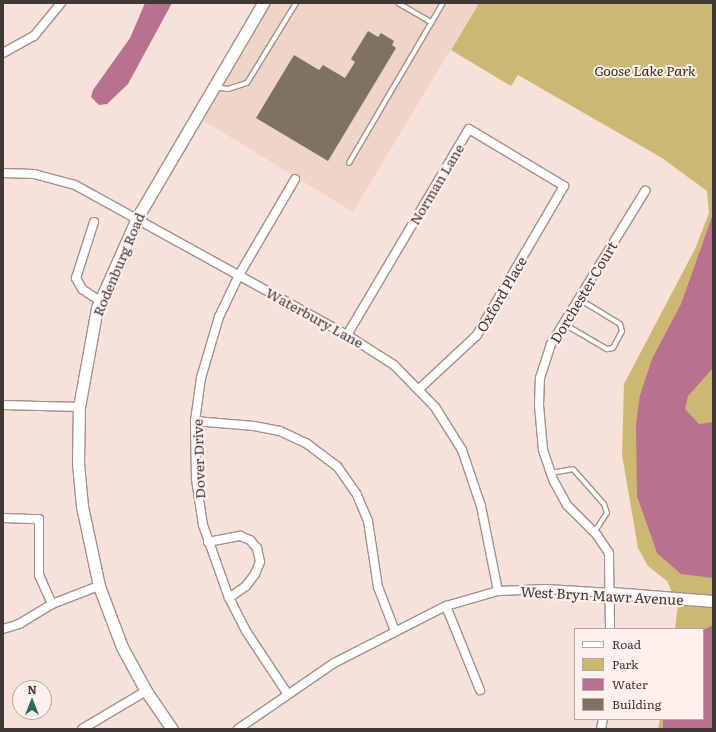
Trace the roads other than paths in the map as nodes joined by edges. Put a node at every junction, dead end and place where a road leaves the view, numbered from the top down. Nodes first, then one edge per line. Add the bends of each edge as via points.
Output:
1 (61, 3) edge
2 (263, 3) edge
3 (296, 3) edge
4 (398, 3) edge
5 (443, 3) edge
6 (432, 23) junction
7 (3, 53) edge
8 (214, 87) junction
9 (349, 163) dead end
10 (3, 173) edge
11 (295, 179) dead end
12 (564, 186) joint
13 (645, 191) dead end
14 (136, 218) junction
15 (94, 222) dead end
16 (239, 275) junction
17 (579, 298) junction
18 (100, 301) junction
19 (563, 323) junction
20 (347, 335) junction
21 (420, 389) junction
22 (3, 405) edge
23 (79, 406) junction
24 (195, 421) junction
25 (551, 473) junction
26 (3, 518) edge
27 (594, 532) junction
28 (208, 542) junction
29 (99, 586) junction
30 (498, 591) junction
31 (612, 593) junction
32 (229, 598) junction
33 (713, 600) edge
34 (52, 604) junction
35 (446, 606) junction
36 (610, 628) edge
37 (3, 629) edge
38 (394, 631) junction
39 (480, 690) dead end
40 (146, 691) junction
41 (287, 693) junction
42 (82, 729) edge
43 (172, 729) edge
44 (238, 729) edge

1 - 7 street via 34,36
2 - 8 street, Rodenburg Road
3 - 8 lane via 247,83 228,89
4 - 6 lane
5 - 6 lane
6 - 9 lane
8 - 14 street, Rodenburg Road
10 - 14 street, Waterbury Lane via 34,174 61,180
11 - 16 street, Dover Drive
12 - 20 street, Norman Lane via 469,129
12 - 21 street, Oxford Place via 477,335
13 - 17 street, Dorchester Court
14 - 16 street, Waterbury Lane
14 - 18 street, Rodenburg Road
15 - 18 street via 76,278 82,289
16 - 20 street, Waterbury Lane
16 - 24 street, Dover Drive via 209,350
17 - 19 street, Dorchester Court
17 - 19 lane via 620,324 622,331 613,348 606,349
18 - 23 street, Rodenburg Road
19 - 25 street, Dorchester Court via 551,344 540,378 539,405 543,450
20 - 21 street, Waterbury Lane via 394,365
21 - 30 street, Waterbury Lane via 451,430 471,470
22 - 23 street
23 - 29 street, Rodenburg Road via 78,464 82,506
24 - 28 street, Dover Drive via 196,479
24 - 38 street via 280,431 306,443 336,466 357,495 368,521 378,587
25 - 27 street, Dorchester Court via 567,505
25 - 27 lane via 573,469 604,504 607,513
26 - 34 street via 39,519 39,575
27 - 31 street, Dorchester Court via 609,553
28 - 32 street, Dover Drive
28 - 32 street via 240,536 250,540 257,548 260,562 255,574 246,586
29 - 34 street
29 - 40 street, Rodenburg Road via 122,647
30 - 31 street, West Bryn Mawr Avenue
30 - 35 street, West Bryn Mawr Avenue
31 - 33 street, West Bryn Mawr Avenue
31 - 36 street, Dorchester Court
32 - 41 street, Dover Drive via 246,631
34 - 37 street via 19,624
35 - 38 street, West Bryn Mawr Avenue
35 - 39 street
38 - 41 street, West Bryn Mawr Avenue
40 - 42 street
40 - 43 street, Rodenburg Road
41 - 44 street, West Bryn Mawr Avenue

